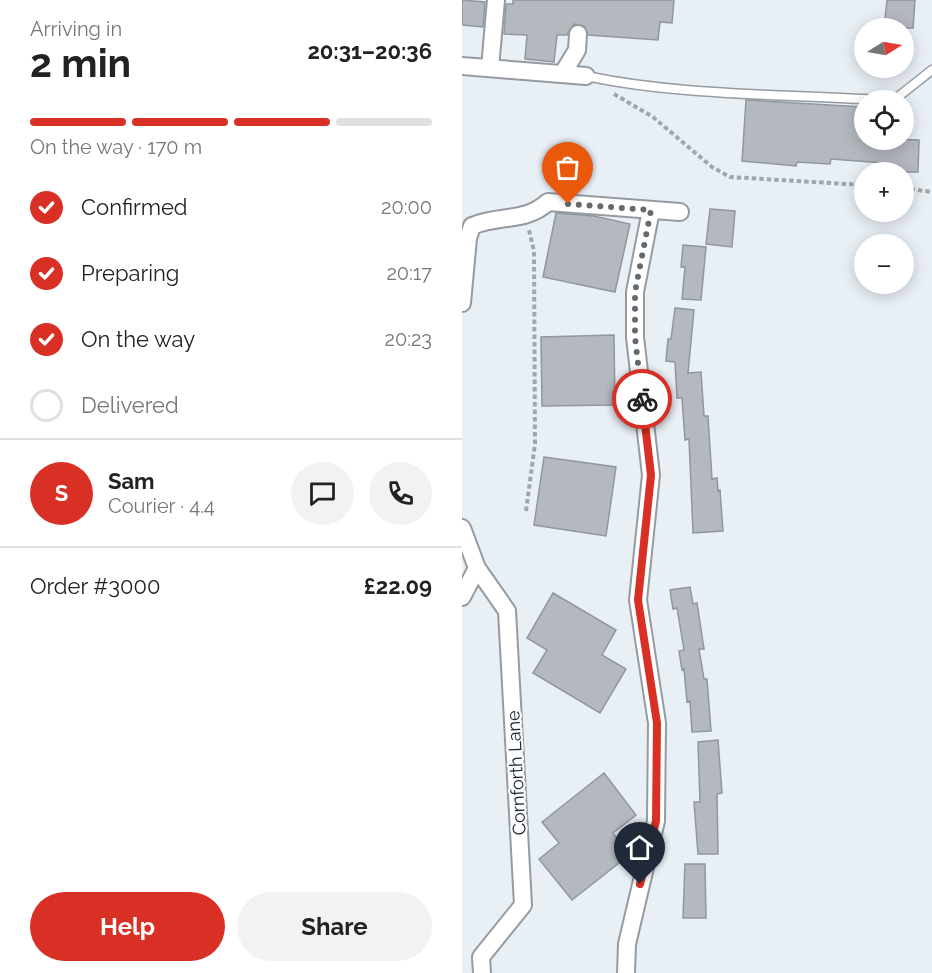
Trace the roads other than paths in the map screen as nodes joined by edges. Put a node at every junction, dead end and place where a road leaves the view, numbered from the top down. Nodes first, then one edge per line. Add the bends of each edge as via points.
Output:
1 (496, 0) edge
2 (578, 34) dead end
3 (462, 66) edge
4 (490, 68) junction
5 (932, 70) edge
6 (562, 73) junction
7 (586, 76) joint
8 (907, 90) edge
9 (854, 99) edge
10 (651, 210) junction
11 (680, 212) dead end
12 (465, 238) edge
13 (463, 284) edge
14 (462, 303) edge
15 (462, 528) edge
16 (477, 568) junction
17 (462, 597) edge
18 (482, 973) edge
19 (626, 973) edge

1 - 4 street
2 - 6 street via 577,50
3 - 4 street
4 - 6 street
5 - 8 lane
6 - 7 street
7 - 9 lane via 678,88
10 - 11 street
10 - 12 street via 548,202 535,213 472,226
10 - 19 street via 635,292 635,337 651,475 638,600 657,723 656,821 627,944
12 - 13 street
13 - 14 street
15 - 16 street, Cornforth Lane
16 - 17 street
16 - 18 street, Cornforth Lane via 507,611 523,905 481,957

